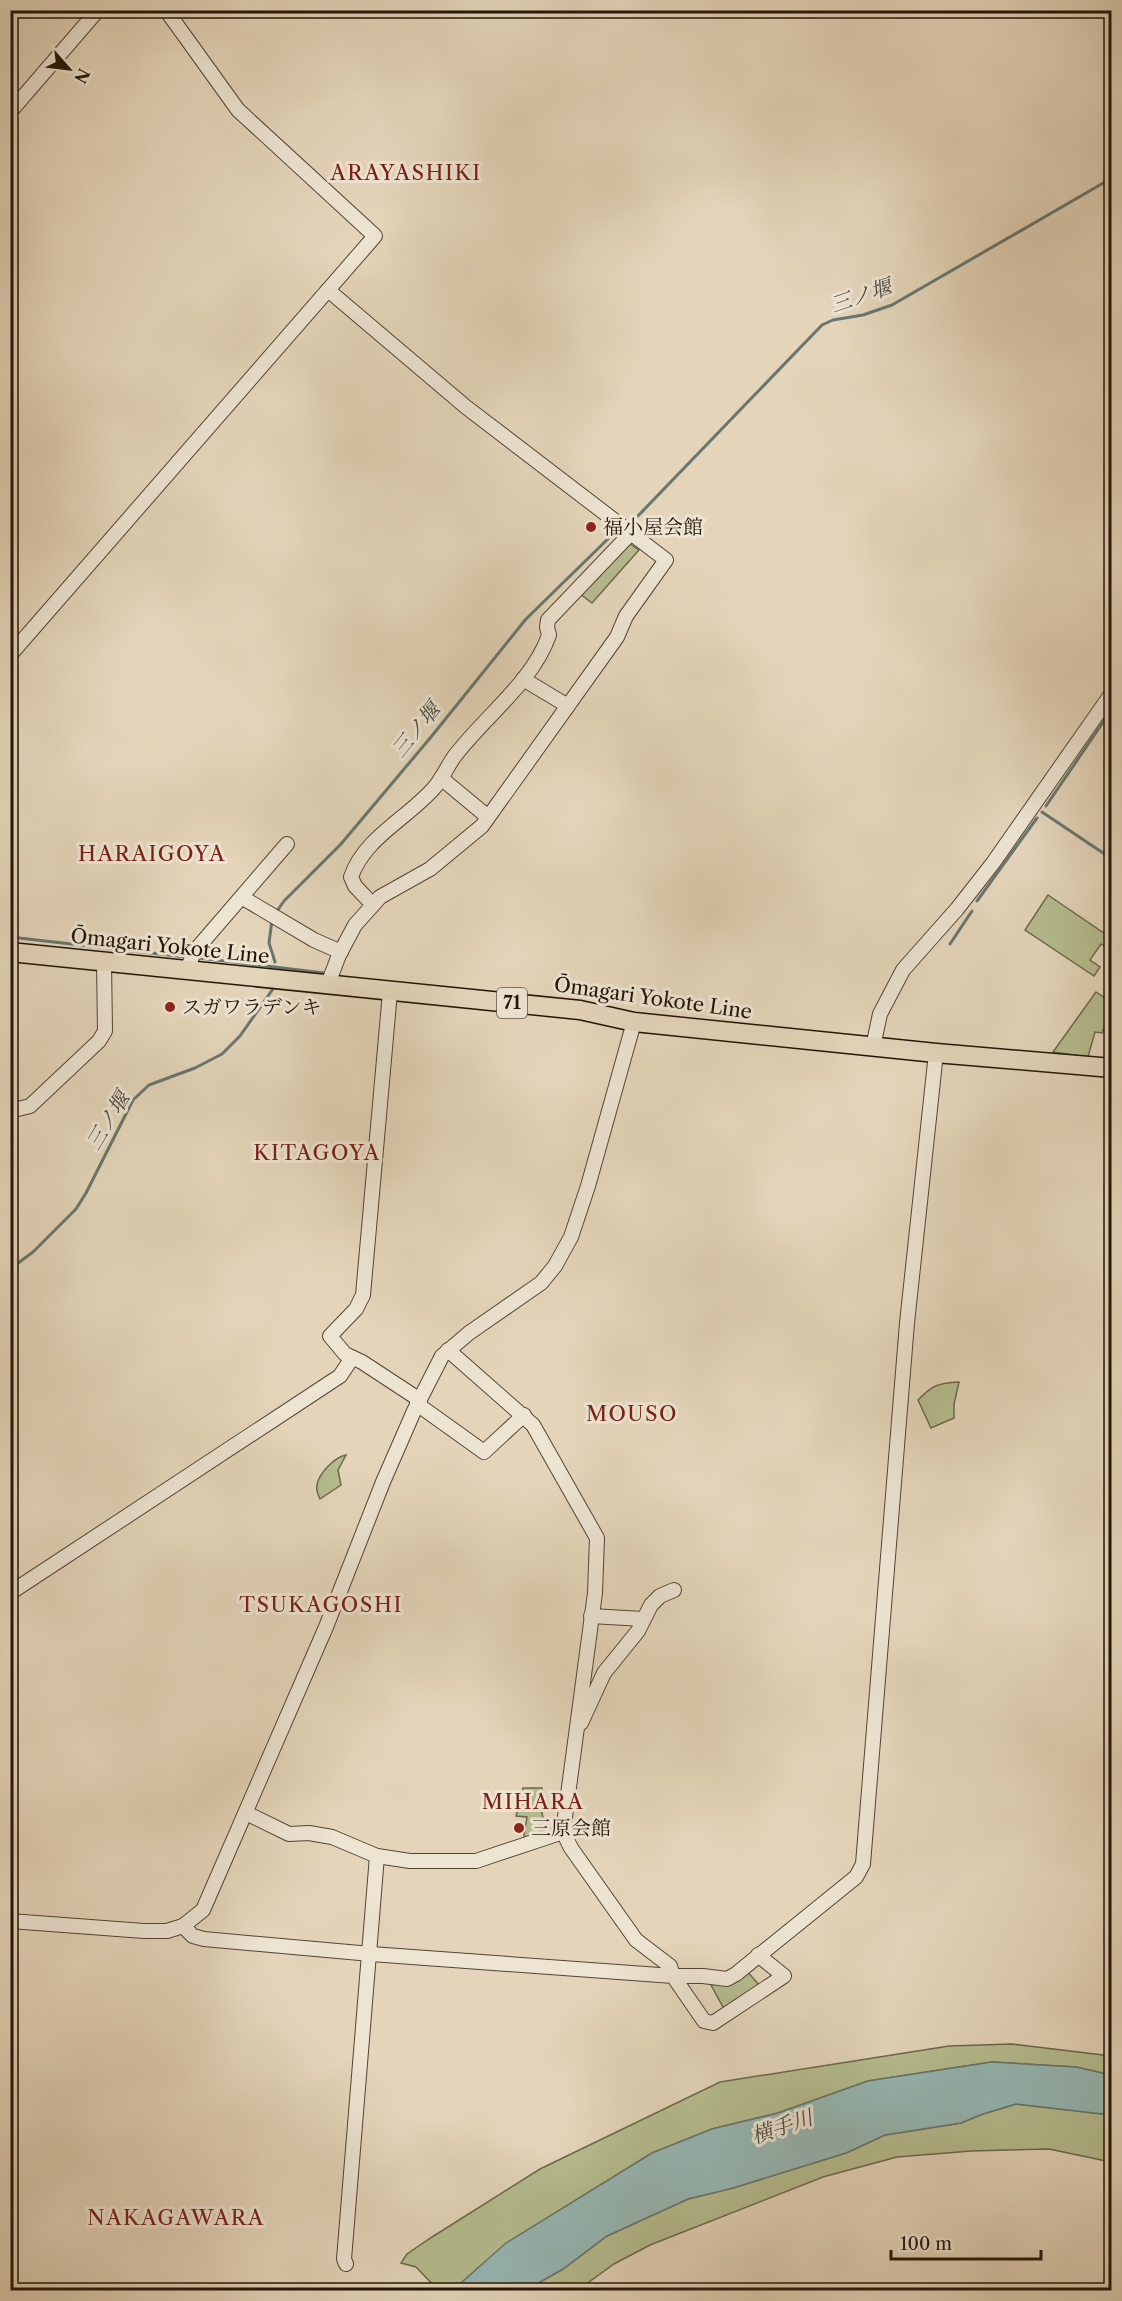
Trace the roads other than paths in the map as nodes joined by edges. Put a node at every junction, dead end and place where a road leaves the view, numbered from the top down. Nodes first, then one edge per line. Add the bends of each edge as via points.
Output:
1 (98, 10) edge
2 (166, 10) edge
3 (10, 112) edge
4 (328, 290) junction
5 (631, 534) junction
6 (10, 655) edge
7 (523, 679) junction
8 (1112, 693) edge
9 (568, 706) junction
10 (441, 778) junction
11 (488, 817) junction
12 (287, 844) dead end
13 (243, 898) junction
14 (374, 905) junction
15 (10, 952) edge
16 (341, 952) junction
17 (104, 962) junction
18 (188, 970) junction
19 (328, 984) junction
20 (390, 992) junction
21 (634, 1022) junction
22 (873, 1047) junction
23 (936, 1053) junction
24 (1112, 1068) edge
25 (10, 1111) edge
26 (448, 1350) junction
27 (352, 1358) junction
28 (418, 1402) junction
29 (524, 1416) junction
30 (674, 1590) dead end
31 (10, 1593) edge
32 (591, 1616) junction
33 (643, 1619) junction
34 (575, 1736) junction
35 (246, 1813) junction
36 (562, 1832) junction
37 (377, 1856) junction
38 (10, 1921) edge
39 (183, 1926) junction
40 (371, 1954) junction
41 (758, 1955) junction
42 (674, 1976) junction
43 (346, 2264) dead end

1 - 3 street
2 - 4 street via 238,110 375,236
4 - 5 street via 466,407
4 - 6 street
5 - 7 street via 548,620 546,644
5 - 9 street via 666,560
7 - 9 street
7 - 10 street via 454,757
8 - 22 street via 993,863 903,969 880,1014
9 - 11 street
10 - 11 street
10 - 14 street via 385,831 354,868 351,877 355,886
11 - 14 street via 430,869 380,897
12 - 13 street
13 - 16 street
13 - 18 street via 194,952
14 - 16 street via 355,926
15 - 17 main road, Ōmagari Yokote Line / 71
16 - 19 street
17 - 18 main road, Ōmagari Yokote Line / 71
17 - 25 street via 105,1031 99,1041 30,1106
18 - 19 main road, Ōmagari Yokote Line / 71
19 - 20 main road, Ōmagari Yokote Line / 71
20 - 21 main road, Ōmagari Yokote Line / 71 via 580,1010
20 - 27 street via 363,1295 356,1309 330,1336
21 - 22 main road, Ōmagari Yokote Line / 71
21 - 26 street via 588,1186 571,1237 555,1266 541,1283
22 - 23 main road, Ōmagari Yokote Line / 71
23 - 24 main road, Ōmagari Yokote Line / 71
23 - 41 street via 906,1334 863,1864 856,1877
26 - 28 street
26 - 29 street
27 - 28 street
27 - 31 street via 340,1376
28 - 29 street via 484,1452
28 - 35 street
29 - 32 street via 533,1425 597,1538
30 - 33 street via 660,1596
32 - 33 street
32 - 34 street
33 - 34 street via 604,1673
34 - 36 street
35 - 37 street via 289,1834 332,1837
35 - 39 street via 203,1910
36 - 37 street via 476,1861 410,1861
36 - 42 street via 636,1940 670,1966
37 - 40 street
38 - 39 street via 144,1931
39 - 40 street via 193,1936 204,1939
40 - 42 street
40 - 43 street
41 - 42 street via 727,1979
41 - 42 street via 784,1976 713,2023 704,2021

